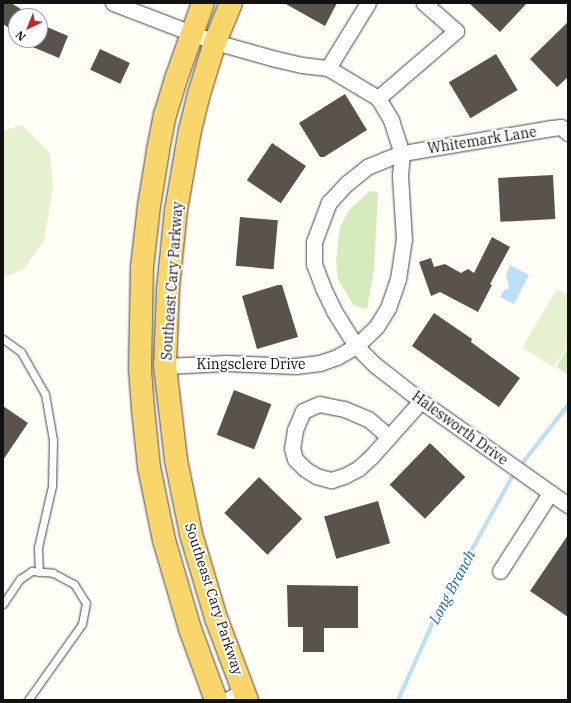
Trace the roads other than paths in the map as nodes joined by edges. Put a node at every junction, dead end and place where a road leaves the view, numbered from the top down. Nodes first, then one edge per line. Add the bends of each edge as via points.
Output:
1 (113, 3) edge
2 (203, 3) edge
3 (231, 3) edge
4 (368, 3) edge
5 (424, 3) edge
6 (191, 33) junction
7 (215, 42) junction
8 (328, 68) junction
9 (378, 98) junction
10 (566, 126) edge
11 (402, 153) junction
12 (3, 339) edge
13 (356, 346) junction
14 (166, 366) junction
15 (421, 401) junction
16 (389, 437) junction
17 (550, 493) junction
18 (568, 505) edge
19 (500, 571) dead end
20 (39, 572) junction
21 (3, 604) edge
22 (239, 697) edge
23 (28, 700) edge
24 (216, 700) edge

1 - 6 street, Kingsclere Drive
2 - 6 main road, Southeast Cary Parkway
3 - 7 main road, Southeast Cary Parkway
4 - 8 street
5 - 9 street via 456,31
6 - 7 street, Kingsclere Drive
6 - 24 main road, Southeast Cary Parkway via 165,114 149,206 142,267 140,369 150,467 164,540 190,629
7 - 8 street, Kingsclere Drive via 302,65
7 - 14 main road, Southeast Cary Parkway via 192,123 176,210 168,289
8 - 9 street, Kingsclere Drive
9 - 11 street, Kingsclere Drive via 391,120
10 - 11 street, Whitemark Lane
11 - 13 street, Kingsclere Drive via 400,176 404,239 398,279 388,308 376,327
11 - 13 street via 367,167 347,183 329,202 314,242 314,264 323,288 334,312
12 - 20 lane via 21,352 45,394 53,440 52,486 38,547
13 - 14 street, Kingsclere Drive via 320,364 295,366 226,363
13 - 15 street, Halesworth Drive via 375,365
14 - 22 main road, Southeast Cary Parkway via 176,460 191,534
15 - 16 street
15 - 17 street, Halesworth Drive
16 - 16 street via 359,468 331,480 305,470 295,459 292,448 294,430 303,411 319,404 344,409 368,419
17 - 18 street, Halesworth Drive
17 - 19 street
20 - 21 lane via 32,572 20,579
20 - 23 lane via 53,573 74,584 86,604 82,624

